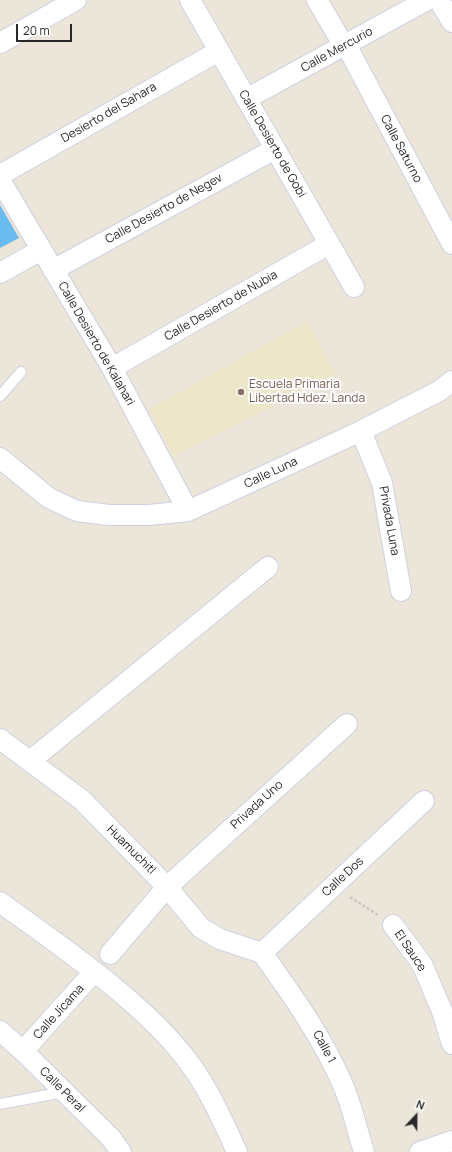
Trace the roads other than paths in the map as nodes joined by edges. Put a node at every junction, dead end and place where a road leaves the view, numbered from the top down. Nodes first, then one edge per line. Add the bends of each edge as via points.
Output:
1 (76, 0) edge
2 (190, 0) edge
3 (317, 0) edge
4 (427, 0) edge
5 (439, 0) edge
6 (452, 22) edge
7 (0, 43) edge
8 (347, 50) junction
9 (219, 51) junction
10 (246, 100) junction
11 (275, 149) junction
12 (0, 175) edge
13 (0, 180) edge
14 (329, 244) junction
15 (452, 244) edge
16 (42, 250) junction
17 (53, 270) junction
18 (0, 273) edge
19 (354, 287) dead end
20 (112, 368) junction
21 (21, 372) dead end
22 (452, 380) edge
23 (0, 396) edge
24 (360, 431) junction
25 (0, 458) edge
26 (188, 511) junction
27 (268, 567) dead end
28 (401, 591) dead end
29 (347, 724) dead end
30 (0, 739) edge
31 (30, 761) junction
32 (424, 800) dead end
33 (167, 887) junction
34 (0, 902) edge
35 (393, 925) road end
36 (262, 953) junction
37 (110, 954) dead end
38 (94, 972) junction
39 (0, 1031) edge
40 (452, 1044) edge
41 (23, 1051) junction
42 (64, 1092) junction
43 (2, 1101) edge
44 (452, 1141) edge
45 (121, 1152) edge
46 (237, 1152) edge
47 (364, 1152) edge
48 (420, 1152) edge

1 - 7 street
2 - 9 street, Calle Desierto de Gobi
3 - 8 street, Calle Saturno
4 - 8 street, Calle Mercurio
5 - 6 street
8 - 10 street, Calle Mercurio
8 - 15 street, Calle Saturno
9 - 10 street, Calle Desierto de Gobi
9 - 12 street, Desierto del Sahara
10 - 11 street, Calle Desierto de Gobi
11 - 14 street, Calle Desierto de Gobi
11 - 17 street, Calle Desierto de Negev
13 - 16 street, Calle Desierto de Kalahari
14 - 19 street, Calle Desierto de Gobi
14 - 20 street, Calle Desierto de Nubia
16 - 17 street, Calle Desierto de Kalahari
16 - 18 street
17 - 20 street, Calle Desierto de Kalahari
20 - 26 street, Calle Desierto de Kalahari
21 - 23 lane
22 - 24 street, Calle Luna via 439,391
24 - 26 street, Calle Luna
24 - 28 street, Privada Luna via 382,483
25 - 26 street, Calle Luna via 49,498 77,511 109,515 149,515
27 - 31 street
29 - 33 street, Privada Uno
30 - 31 street, Huamuchitl
31 - 33 street, Huamuchitl via 82,800
32 - 36 street, Calle Dos
33 - 36 street, Huamuchitl via 201,928 220,939
33 - 37 street
34 - 38 street
35 - 40 street, El Sauce via 422,964 442,1011
36 - 47 street, Calle 1 via 302,1008 326,1048 344,1087
38 - 41 street, Calle Jícama
38 - 46 street via 153,1022 184,1056 207,1090
39 - 41 street, Calle Peral
41 - 42 street, Calle Peral
42 - 43 lane
42 - 45 street, Calle Peral via 111,1138
44 - 48 street

